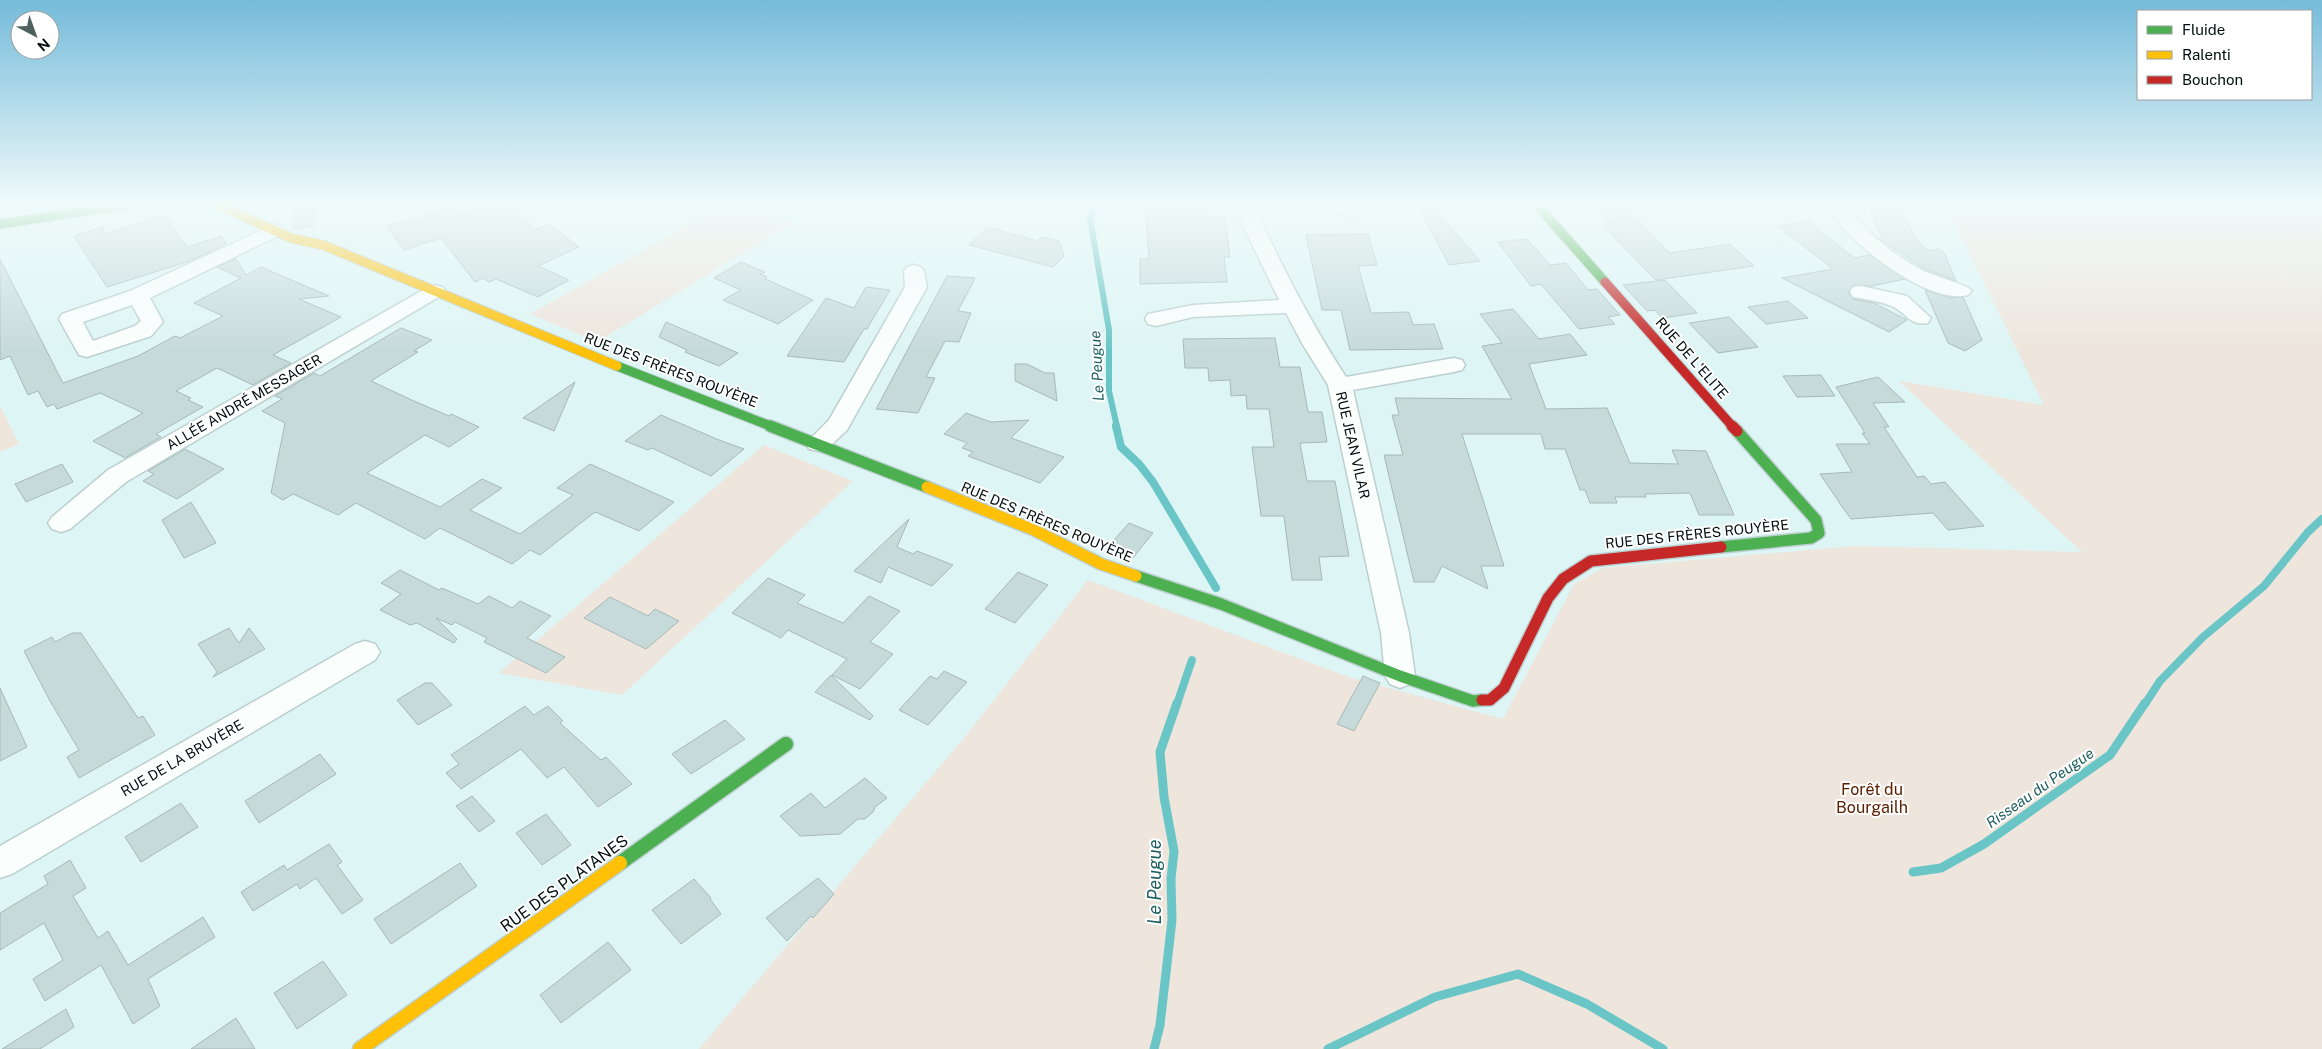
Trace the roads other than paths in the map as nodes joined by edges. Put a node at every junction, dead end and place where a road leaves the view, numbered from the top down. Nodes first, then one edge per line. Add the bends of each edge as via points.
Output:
1 (225, 254) edge
2 (343, 254) edge
3 (1267, 254) edge
4 (1581, 254) edge
5 (1886, 254) edge
6 (914, 271) dead end
7 (1931, 282) junction
8 (435, 291) junction
9 (1961, 291) dead end
10 (1861, 292) dead end
11 (138, 296) dead end
12 (1899, 301) junction
13 (1293, 306) junction
14 (1920, 318) dead end
15 (1156, 319) dead end
16 (1454, 365) dead end
17 (1340, 385) junction
18 (818, 443) junction
19 (61, 523) dead end
20 (1818, 533) joint
21 (365, 652) dead end
22 (1400, 676) junction
23 (786, 744) dead end
24 (0, 864) edge
25 (360, 1049) edge

1 - 11 street
2 - 8 street, RUE DES FRÈRES ROUYÈRE
3 - 13 street, RUE JEAN VILAR
4 - 20 street, RUE DE L'ELITE via 1816,520
5 - 7 street
6 - 18 street via 916,287 838,425
7 - 9 street
7 - 12 street
8 - 18 street, RUE DES FRÈRES ROUYÈRE via 601,360
8 - 19 street, ALLÉE ANDRÉ MESSAGER via 117,476
10 - 12 street
12 - 14 street
13 - 15 street via 1193,311
13 - 17 street, RUE JEAN VILAR
16 - 17 street
17 - 22 street, RUE JEAN VILAR via 1395,634
18 - 22 street, RUE DES FRÈRES ROUYÈRE via 1034,530 1101,564 1221,604
20 - 22 street, RUE DES FRÈRES ROUYÈRE via 1811,538 1591,561 1563,579 1548,598 1504,688 1490,700 1473,701
21 - 24 street, RUE DE LA BRUYÈRE
23 - 25 street, RUE DES PLATANES

